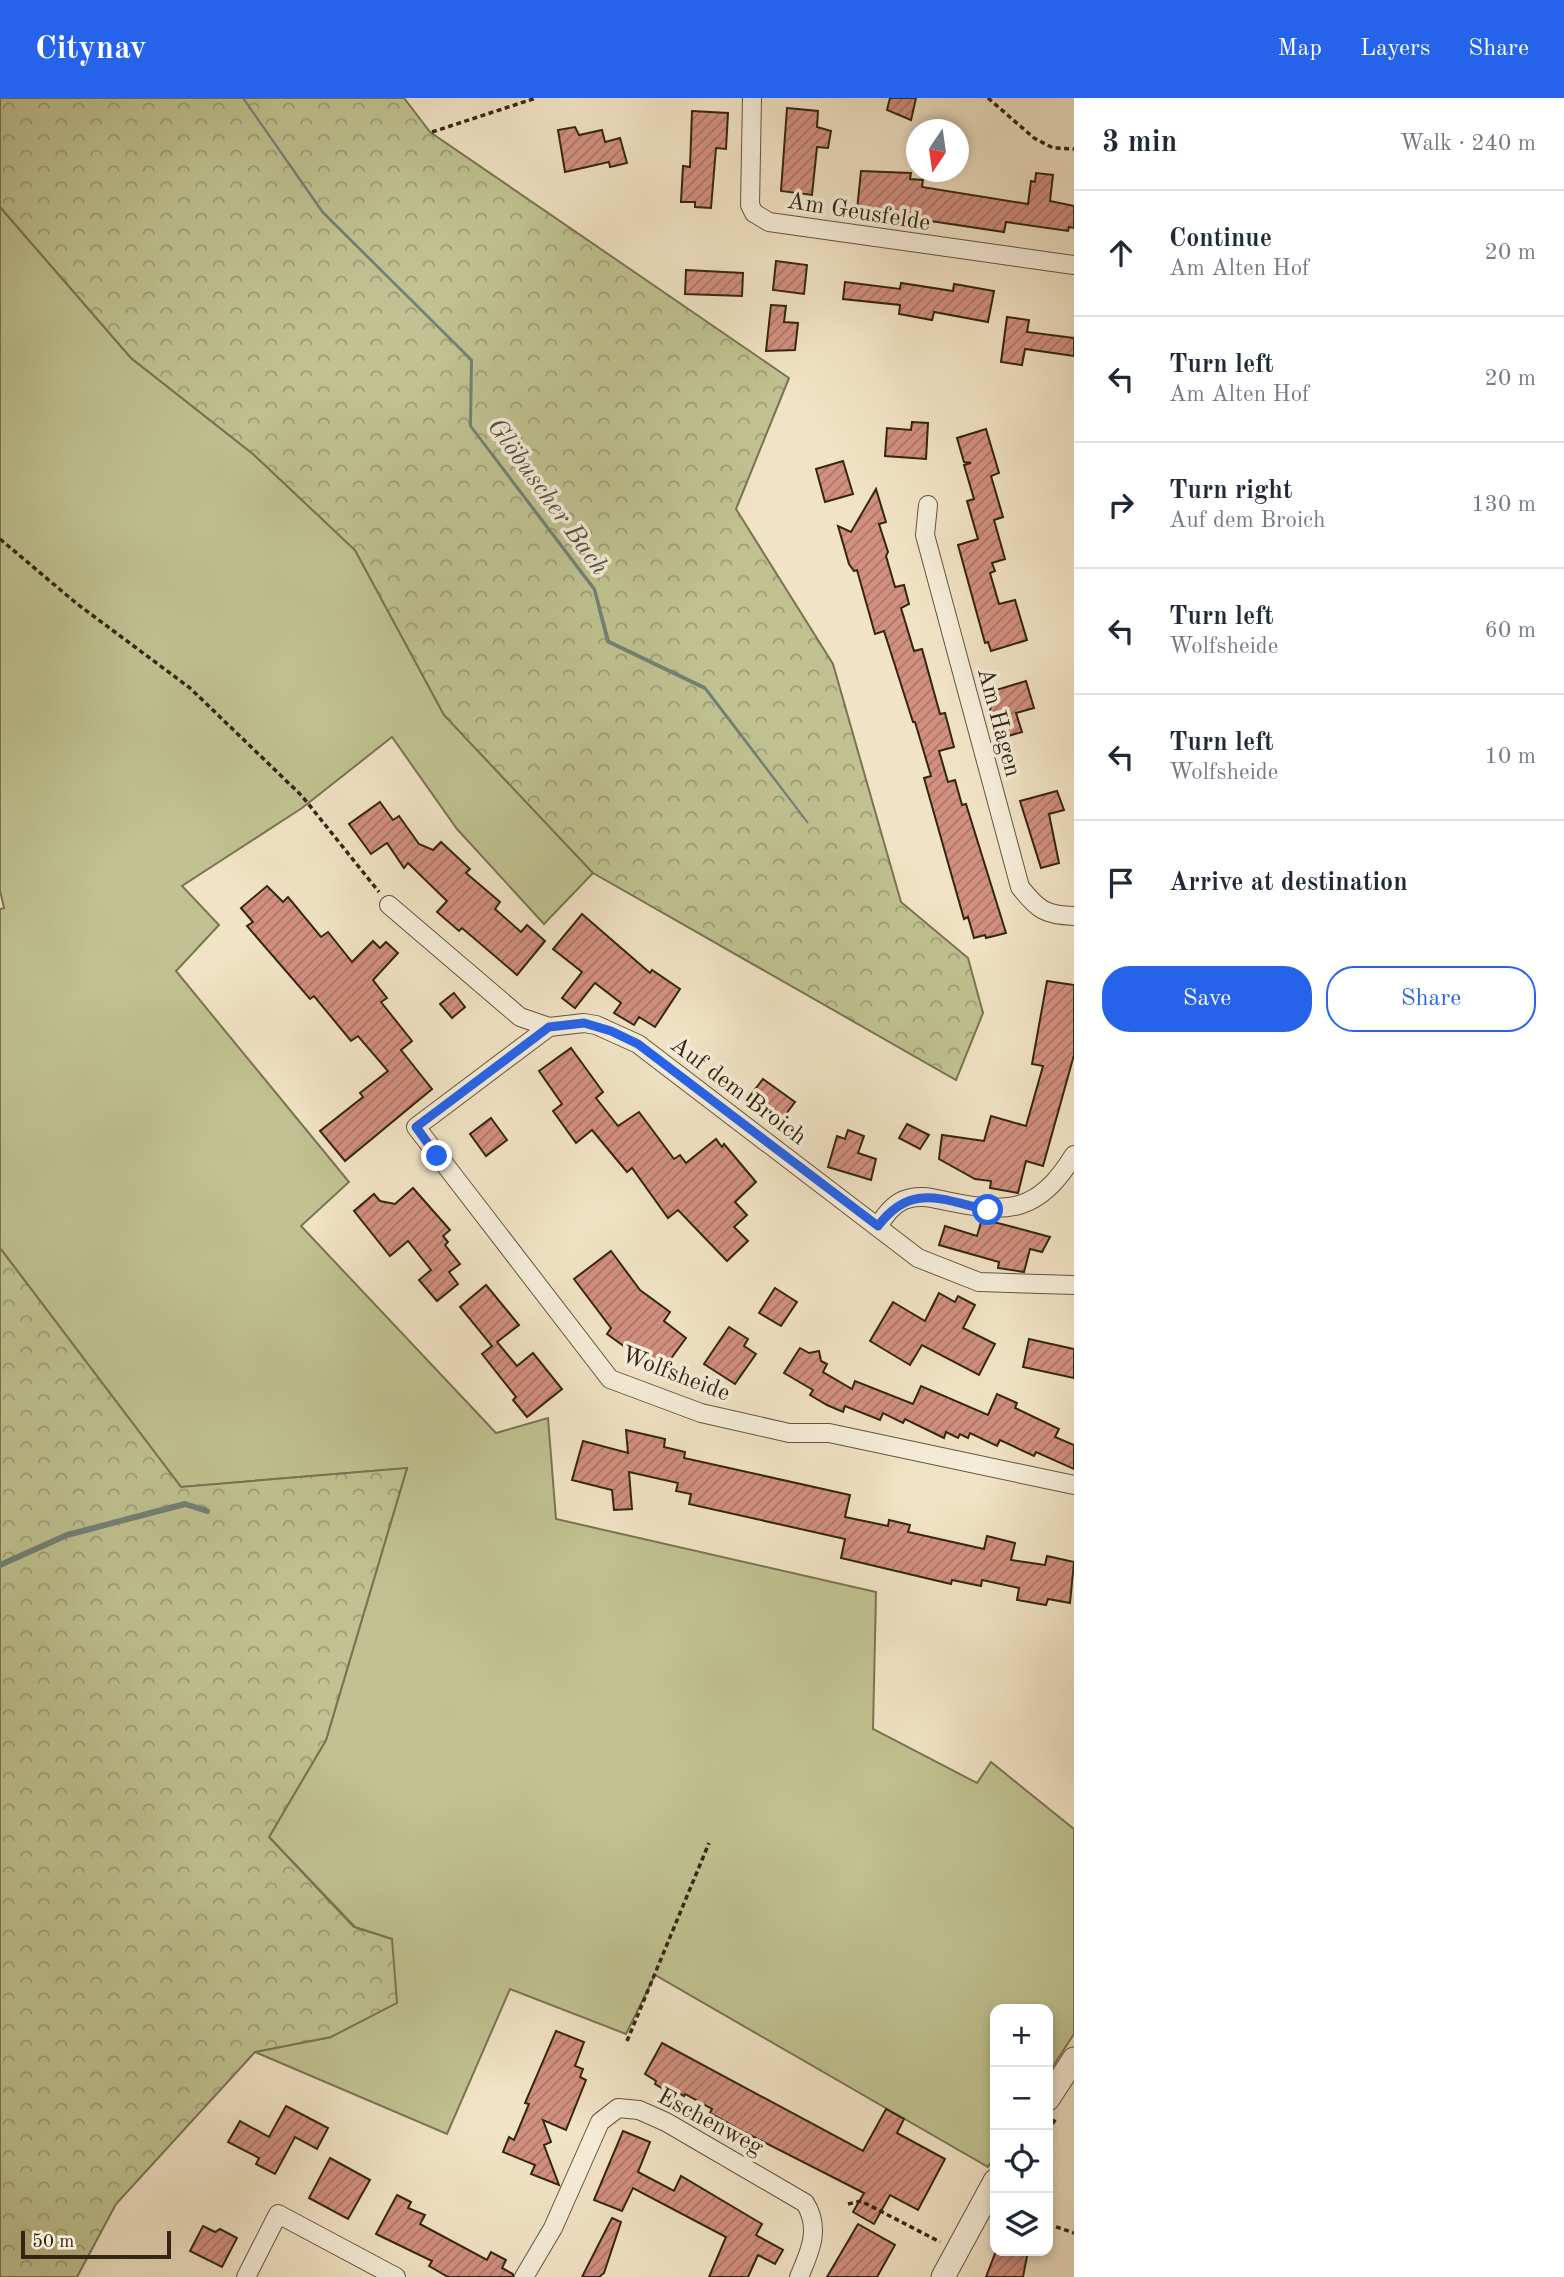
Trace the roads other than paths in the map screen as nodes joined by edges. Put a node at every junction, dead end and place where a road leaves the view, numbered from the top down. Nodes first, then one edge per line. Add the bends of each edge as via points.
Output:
1 (752, 98) edge
2 (1074, 265) edge
3 (928, 505) dead end
4 (389, 905) road end
5 (1074, 916) edge
6 (549, 1027) junction
7 (1074, 1156) edge
8 (878, 1226) junction
9 (1074, 1285) edge
10 (1074, 1485) edge
11 (1074, 2059) edge
12 (1053, 2091) edge
13 (990, 2189) edge
14 (246, 2277) edge
15 (396, 2277) edge
16 (524, 2277) edge
17 (799, 2277) edge
18 (943, 2277) edge

1 - 2 street, Am Geusfelde via 750,205 769,222
3 - 5 street, Am Hagen via 925,535 1020,887 1049,915
4 - 6 street, Auf dem Broich via 520,1017
6 - 8 street, Auf dem Broich via 584,1023 638,1044
6 - 10 street, Wolfsheide via 416,1127 610,1379 701,1413 789,1433 829,1433
7 - 8 street via 1040,1196 1017,1207 988,1210 921,1196 890,1209
8 - 9 street, Auf dem Broich via 918,1258 965,1278
11 - 12 street
13 - 18 street
14 - 15 street via 278,2214
16 - 17 street, Eschenweg via 553,2228 600,2122 618,2108 639,2110 666,2122 805,2203 812,2213 813,2237

